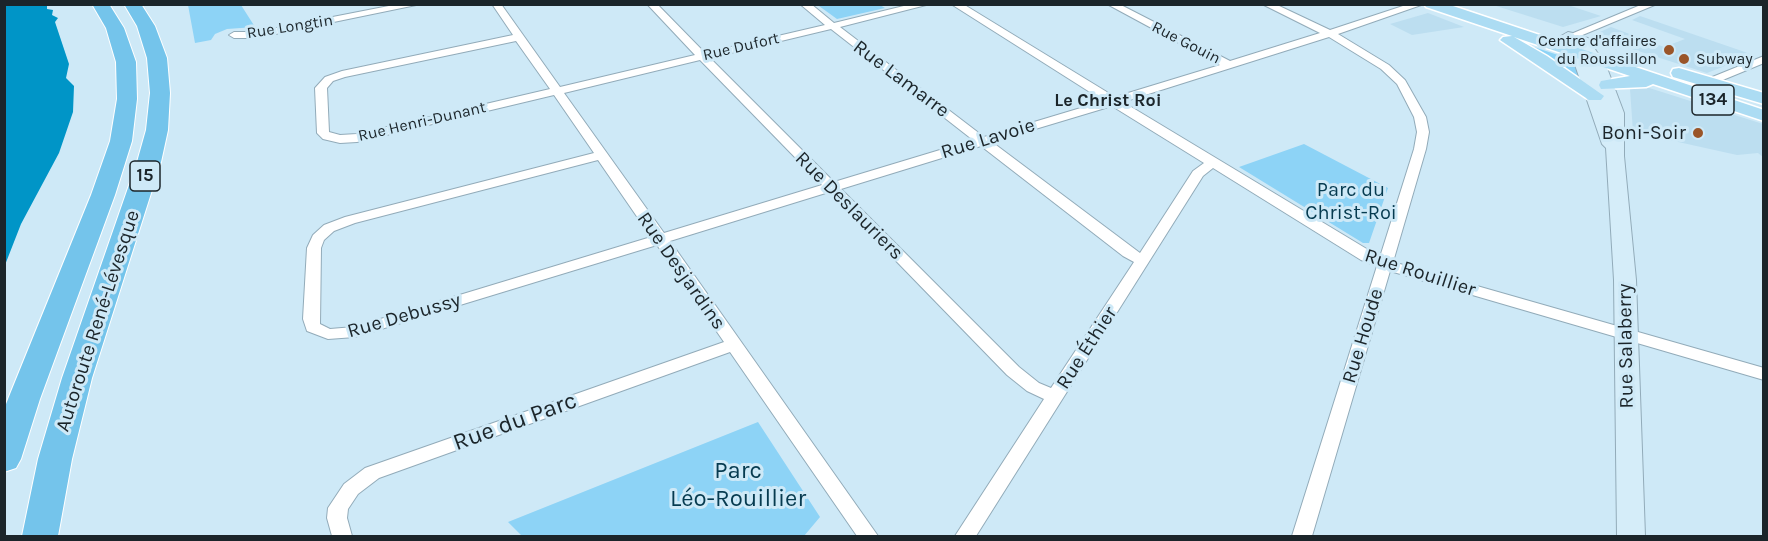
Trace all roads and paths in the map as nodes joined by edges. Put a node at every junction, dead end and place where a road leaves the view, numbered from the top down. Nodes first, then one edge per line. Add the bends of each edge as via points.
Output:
1 (100, 4) edge
2 (132, 4) edge
3 (417, 4) edge
4 (496, 4) edge
5 (651, 4) edge
6 (804, 4) edge
7 (926, 4) edge
8 (955, 4) edge
9 (1111, 4) edge
10 (1266, 4) edge
11 (1420, 4) edge
12 (1430, 4) edge
13 (1472, 4) edge
14 (1653, 4) edge
15 (832, 26) junction
16 (1331, 34) junction
17 (234, 35) dead end
18 (519, 38) junction
19 (1576, 41) junction
20 (702, 56) junction
21 (1594, 59) junction
22 (1764, 59) edge
23 (1229, 65) junction
24 (1709, 82) junction
25 (1662, 84) junction
26 (556, 91) junction
27 (1601, 91) junction
28 (1693, 93) junction
29 (1764, 99) edge
30 (1112, 101) junction
31 (1764, 116) edge
32 (981, 141) junction
33 (601, 155) junction
34 (1212, 162) junction
35 (831, 187) junction
36 (659, 240) junction
37 (1144, 261) junction
38 (1385, 265) junction
39 (1626, 335) junction
40 (733, 345) junction
41 (1764, 374) edge
42 (1055, 397) junction
43 (5, 456) edge
44 (41, 533) edge
45 (342, 537) edge
46 (868, 537) edge
47 (965, 537) edge
48 (1302, 537) edge
49 (1631, 537) edge

1 - 43 highway, Autoroute René-Lévesque / 15 via 115,28 126,62 128,99 121,141
2 - 44 highway, Autoroute René-Lévesque / 15 via 146,26 157,58 157,130 72,395
3 - 17 street, Rue Longtin
4 - 18 street, Rue Desjardins
5 - 20 street, Rue Deslauriers
6 - 15 street, Rue Lamarre
7 - 15 street, Rue Dufort
8 - 30 street, Rue Rouillier
9 - 23 street, Rue Gouin
10 - 16 street, Rue Houde
11 - 16 street, Rue Lavoie
12 - 19 main road, 134 via 1552,44
12 - 27 main road via 1524,48
13 - 19 main road, 134
14 - 19 street
15 - 20 street, Rue Dufort
15 - 32 street, Rue Lamarre
16 - 23 street, Rue Lavoie
16 - 38 street, Rue Houde via 1362,50 1394,75 1412,99 1422,125 1420,149
18 - 26 street, Rue Desjardins
18 - 26 street, Rue Henri-Dunant via 329,79 321,88 323,133 340,140 357,138
19 - 21 main road, 134
19 - 24 main road, 134
19 - 27 street, Rue Salaberry
20 - 26 street, Rue Dufort
20 - 35 street, Rue Deslauriers
21 - 25 main road, 134
21 - 27 street, Rue Salaberry
22 - 24 street
23 - 30 street, Rue Lavoie
24 - 28 street
24 - 29 main road, 134
25 - 27 main road via 1633,81
25 - 28 main road, 134
26 - 33 street, Rue Desjardins
27 - 39 street, Rue Salaberry via 1615,156
28 - 31 main road, 134
30 - 32 street, Rue Lavoie
30 - 34 street, Rue Rouillier
32 - 35 street, Rue Lavoie
32 - 37 street, Rue Lamarre via 1128,253
33 - 36 street, Rue Desjardins
33 - 36 street, Rue Debussy via 329,228 314,248 313,327 328,334 355,332
34 - 37 street, Rue Éthier via 1201,170
34 - 38 street, Rue Rouillier via 1354,251
35 - 36 street, Rue Lavoie
35 - 42 street, Rue Deslauriers via 1013,371 1033,387
36 - 40 street, Rue Desjardins
37 - 42 street, Rue Éthier
38 - 39 street, Rue Rouillier
38 - 48 street, Rue Houde
39 - 41 street, Rue Rouillier
39 - 49 street, Rue Salaberry
40 - 45 street, Rue du Parc via 372,473 351,489 338,508
40 - 46 street, Rue Desjardins
42 - 47 street, Rue Éthier

